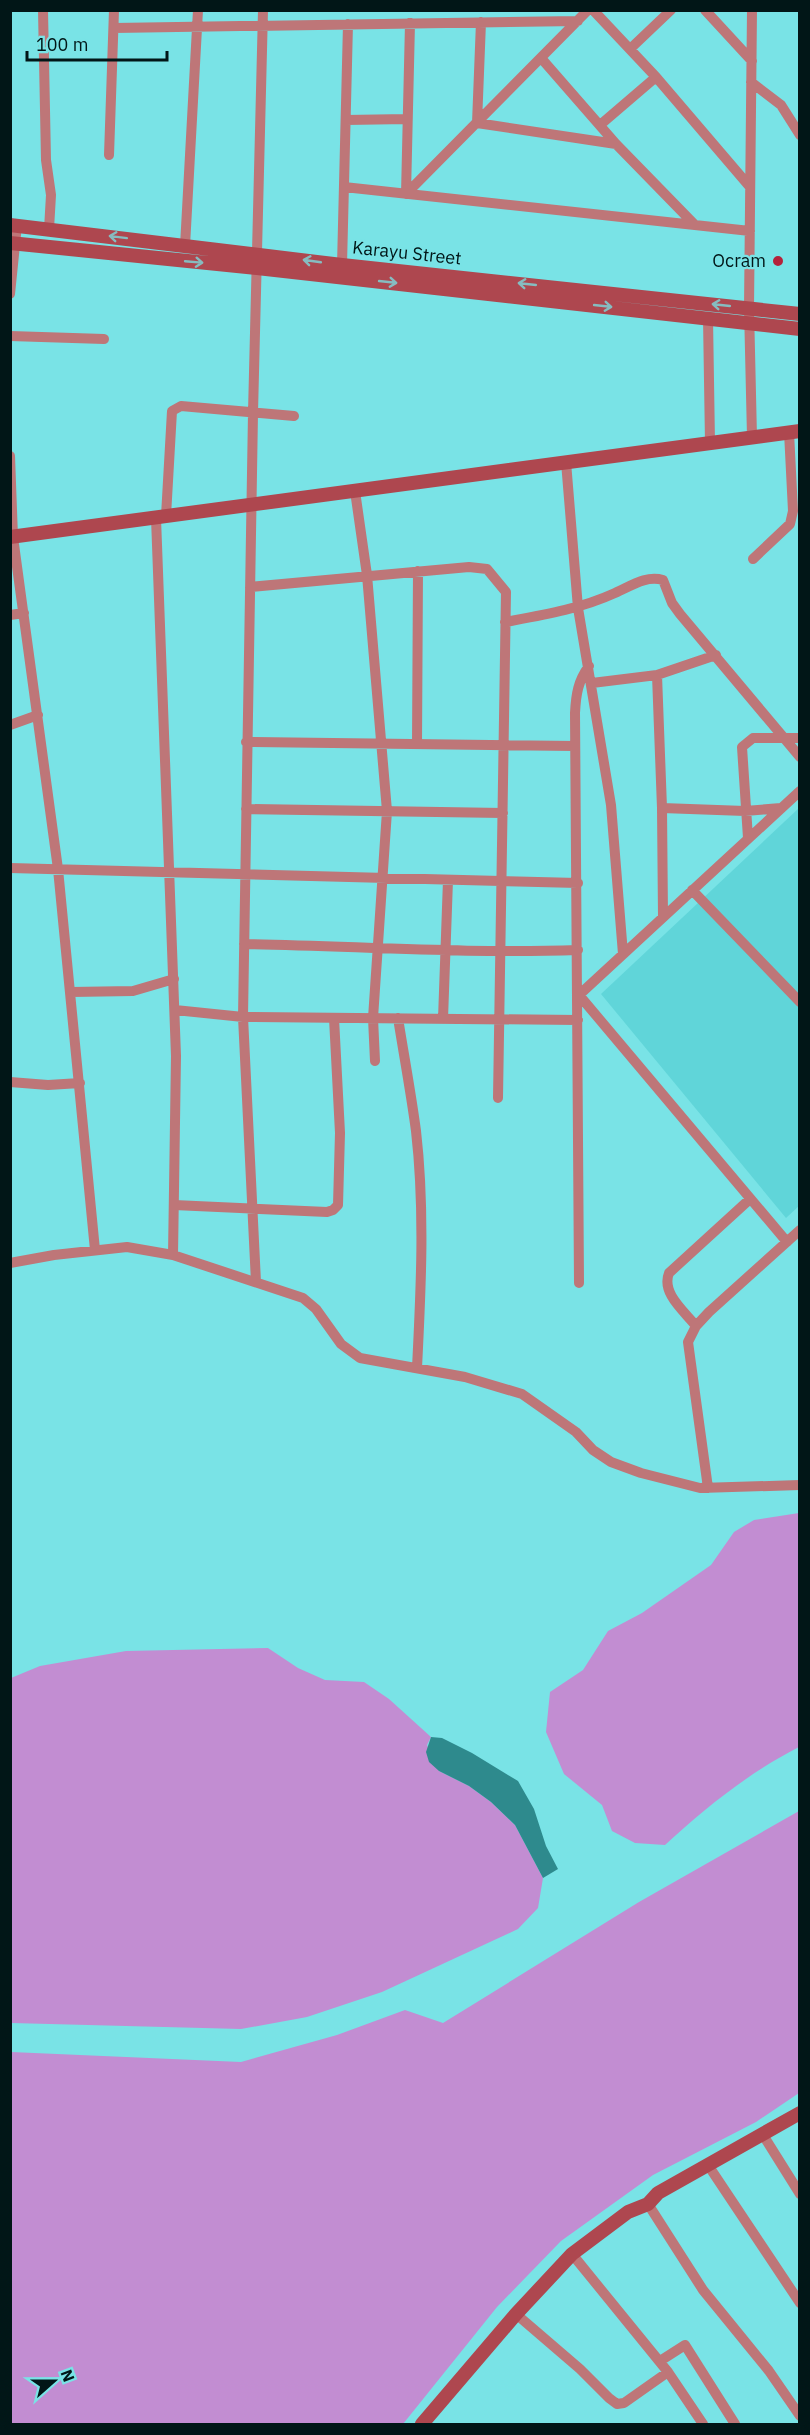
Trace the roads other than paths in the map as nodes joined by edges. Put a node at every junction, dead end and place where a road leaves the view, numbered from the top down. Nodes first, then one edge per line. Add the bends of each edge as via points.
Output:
1 (43, 10) edge
2 (114, 10) edge
3 (198, 10) edge
4 (263, 10) edge
5 (588, 10) edge
6 (593, 10) edge
7 (671, 10) edge
8 (705, 10) edge
9 (752, 10) edge
10 (578, 21) junction
11 (481, 22) junction
12 (410, 23) junction
13 (348, 24) junction
14 (198, 26) junction
15 (263, 26) junction
16 (114, 28) junction
17 (630, 49) junction
18 (541, 58) junction
19 (752, 61) junction
20 (656, 77) junction
21 (751, 82) junction
22 (407, 119) junction
23 (346, 120) junction
24 (477, 123) junction
25 (600, 125) junction
26 (800, 135) edge
27 (616, 144) junction
28 (109, 155) dead end
29 (344, 187) junction
30 (750, 187) junction
31 (406, 194) junction
32 (694, 224) junction
33 (14, 225) edge
34 (49, 229) junction
35 (750, 231) junction
36 (13, 243) edge
37 (185, 246) junction
38 (258, 253) junction
39 (342, 265) junction
40 (257, 268) junction
41 (10, 294) edge
42 (749, 308) junction
43 (800, 314) edge
44 (708, 318) junction
45 (749, 322) junction
46 (800, 329) edge
47 (10, 336) edge
48 (104, 339) dead end
49 (253, 413) junction
50 (294, 416) dead end
51 (794, 431) edge
52 (752, 437) junction
53 (710, 443) junction
54 (10, 456) edge
55 (566, 462) junction
56 (356, 491) junction
57 (251, 504) junction
58 (161, 517) junction
59 (12, 537) edge
60 (753, 559) dead end
61 (418, 571) junction
62 (367, 575) junction
63 (250, 587) junction
64 (578, 608) junction
65 (24, 613) junction
66 (10, 615) edge
67 (505, 622) junction
68 (716, 655) junction
69 (589, 666) junction
70 (657, 675) junction
71 (592, 683) junction
72 (38, 715) junction
73 (10, 725) edge
74 (784, 738) junction
75 (800, 738) edge
76 (246, 741) junction
77 (382, 743) junction
78 (417, 744) junction
79 (504, 745) junction
80 (575, 746) junction
81 (800, 757) edge
82 (800, 791) edge
83 (662, 808) junction
84 (781, 808) junction
85 (246, 809) junction
86 (387, 811) junction
87 (745, 811) junction
88 (503, 813) junction
89 (748, 838) junction
90 (10, 868) edge
91 (58, 870) junction
92 (170, 871) junction
93 (245, 874) junction
94 (383, 879) junction
95 (448, 880) junction
96 (502, 881) junction
97 (578, 883) junction
98 (692, 890) junction
99 (663, 917) junction
100 (244, 944) junction
101 (376, 947) junction
102 (446, 950) junction
103 (578, 950) junction
104 (502, 952) junction
105 (623, 954) junction
106 (174, 979) junction
107 (71, 992) junction
108 (579, 995) junction
109 (800, 1002) edge
110 (175, 1011) junction
111 (243, 1017) junction
112 (334, 1018) junction
113 (373, 1018) junction
114 (398, 1018) junction
115 (443, 1019) junction
116 (501, 1019) junction
117 (578, 1020) junction
118 (375, 1062) dead end
119 (10, 1082) edge
120 (80, 1083) junction
121 (498, 1098) dead end
122 (750, 1199) junction
123 (174, 1205) junction
124 (252, 1207) junction
125 (800, 1230) edge
126 (787, 1242) junction
127 (95, 1250) junction
128 (173, 1255) junction
129 (10, 1263) edge
130 (256, 1282) junction
131 (579, 1283) dead end
132 (696, 1326) junction
133 (417, 1368) junction
134 (800, 1485) edge
135 (708, 1488) junction
136 (800, 2113) edge
137 (763, 2135) junction
138 (708, 2165) junction
139 (800, 2194) edge
140 (648, 2204) junction
141 (572, 2254) junction
142 (800, 2303) edge
143 (516, 2314) junction
144 (660, 2361) junction
145 (668, 2372) junction
146 (800, 2416) edge
147 (422, 2424) edge
148 (703, 2424) edge
149 (735, 2424) edge

1 - 34 street
2 - 16 street
3 - 14 street
4 - 15 street
5 - 10 street
6 - 17 street
7 - 17 street
8 - 19 street
9 - 19 street
10 - 11 street
10 - 18 street
11 - 12 street
11 - 24 street
12 - 13 street
12 - 22 street
13 - 15 street
13 - 23 street
14 - 15 street
14 - 16 street
14 - 37 street
15 - 38 street
16 - 28 street
17 - 20 street
18 - 24 street
18 - 25 street
19 - 21 street
20 - 25 street
20 - 30 street
21 - 26 street via 781,105
21 - 30 street
22 - 23 street
22 - 31 street
23 - 29 street
24 - 27 street
24 - 31 street
25 - 27 street
27 - 32 street
29 - 31 street
29 - 39 street
30 - 35 street
31 - 32 street
32 - 35 street
33 - 34 main road, Karayu Street
33 - 36 street
37 -> 34 main road, Karayu Street
35 - 42 street
36 -> 40 main road, Karayu Street
36 - 41 street
37 - 38 main road, Karayu Street
39 -> 38 main road, Karayu Street
38 - 40 street
42 -> 39 main road, Karayu Street
40 -> 44 main road, Karayu Street
40 - 49 street
42 - 43 main road, Karayu Street
42 - 45 street
44 - 45 main road, Karayu Street
44 - 53 street
45 - 46 main road, Karayu Street
45 - 52 street
47 - 48 street
49 - 50 street
49 - 57 street
49 - 58 street via 181,406 172,411
51 - 52 main road
51 - 60 street via 790,524
52 - 53 main road
53 - 55 main road
54 - 59 street
55 - 56 main road
55 - 64 street
56 - 57 main road
56 - 62 street
57 - 58 main road
57 - 63 street
58 - 59 main road
58 - 92 street
59 - 65 street
61 - 62 street
61 - 67 street via 469,567 487,570 506,592
61 - 78 street
62 - 63 street
62 - 77 street
63 - 76 street
64 - 67 street
64 - 68 street via 643,580 663,580 672,603
64 - 69 street
65 - 66 street
65 - 72 street
67 - 79 street
68 - 70 street
68 - 74 street
69 - 71 street
69 - 80 street via 576,691
70 - 71 street
70 - 83 street
71 - 105 street via 611,805
72 - 73 street
72 - 91 street
74 - 75 street
74 - 81 street
74 - 87 street via 753,738 742,747
76 - 77 street
76 - 85 street
77 - 78 street
77 - 86 street
78 - 79 street
79 - 80 street
79 - 88 street
80 - 97 street
82 - 84 street
83 - 87 street
83 - 99 street
84 - 87 street
84 - 89 street
85 - 86 street
85 - 93 street
86 - 88 street
86 - 94 street
87 - 89 street
88 - 96 street
89 - 98 street
90 - 91 street
91 - 92 street
91 - 107 street
92 - 93 street
92 - 106 street
93 - 94 street
93 - 100 street
94 - 95 street
94 - 101 street
95 - 96 street
95 - 102 street
96 - 97 street
96 - 104 street
97 - 103 street
98 - 99 street
98 - 109 street
99 - 105 street
100 - 101 street
100 - 111 street
101 - 102 street
101 - 113 street
102 - 104 street
102 - 115 street
103 - 104 street
103 - 108 street
104 - 116 street
105 - 108 street
106 - 107 street via 133,990
106 - 110 street
107 - 120 street
108 - 117 street
108 - 122 street
110 - 111 street
110 - 123 street
111 - 112 street
111 - 124 street
112 - 113 street
112 - 124 street via 340,1133 338,1205 327,1212
113 - 114 street
113 - 118 street
114 - 115 street
114 - 133 street via 416,1132 419,1184 422,1266
115 - 116 street
116 - 117 street
116 - 121 street
117 - 131 street
119 - 120 street
120 - 127 street
122 - 126 street
122 - 132 street via 669,1273 670,1294
123 - 124 street
123 - 128 street
124 - 130 street
125 - 126 street
126 - 132 street
127 - 128 street via 127,1247
127 - 129 street
128 - 130 street
130 - 133 street via 303,1298 316,1308 341,1344 360,1358
132 - 135 street via 688,1342
133 - 135 street via 522,1394 576,1431 611,1462
134 - 135 street
136 - 137 main road
137 - 138 main road
137 - 139 street
138 - 140 main road via 658,2193
138 - 142 street
140 - 141 main road via 628,2212
140 - 146 street via 703,2290
141 - 143 main road
141 - 144 street
143 - 145 street via 617,2404
143 - 147 main road
144 - 145 street
144 - 149 street via 685,2345
145 - 148 street

